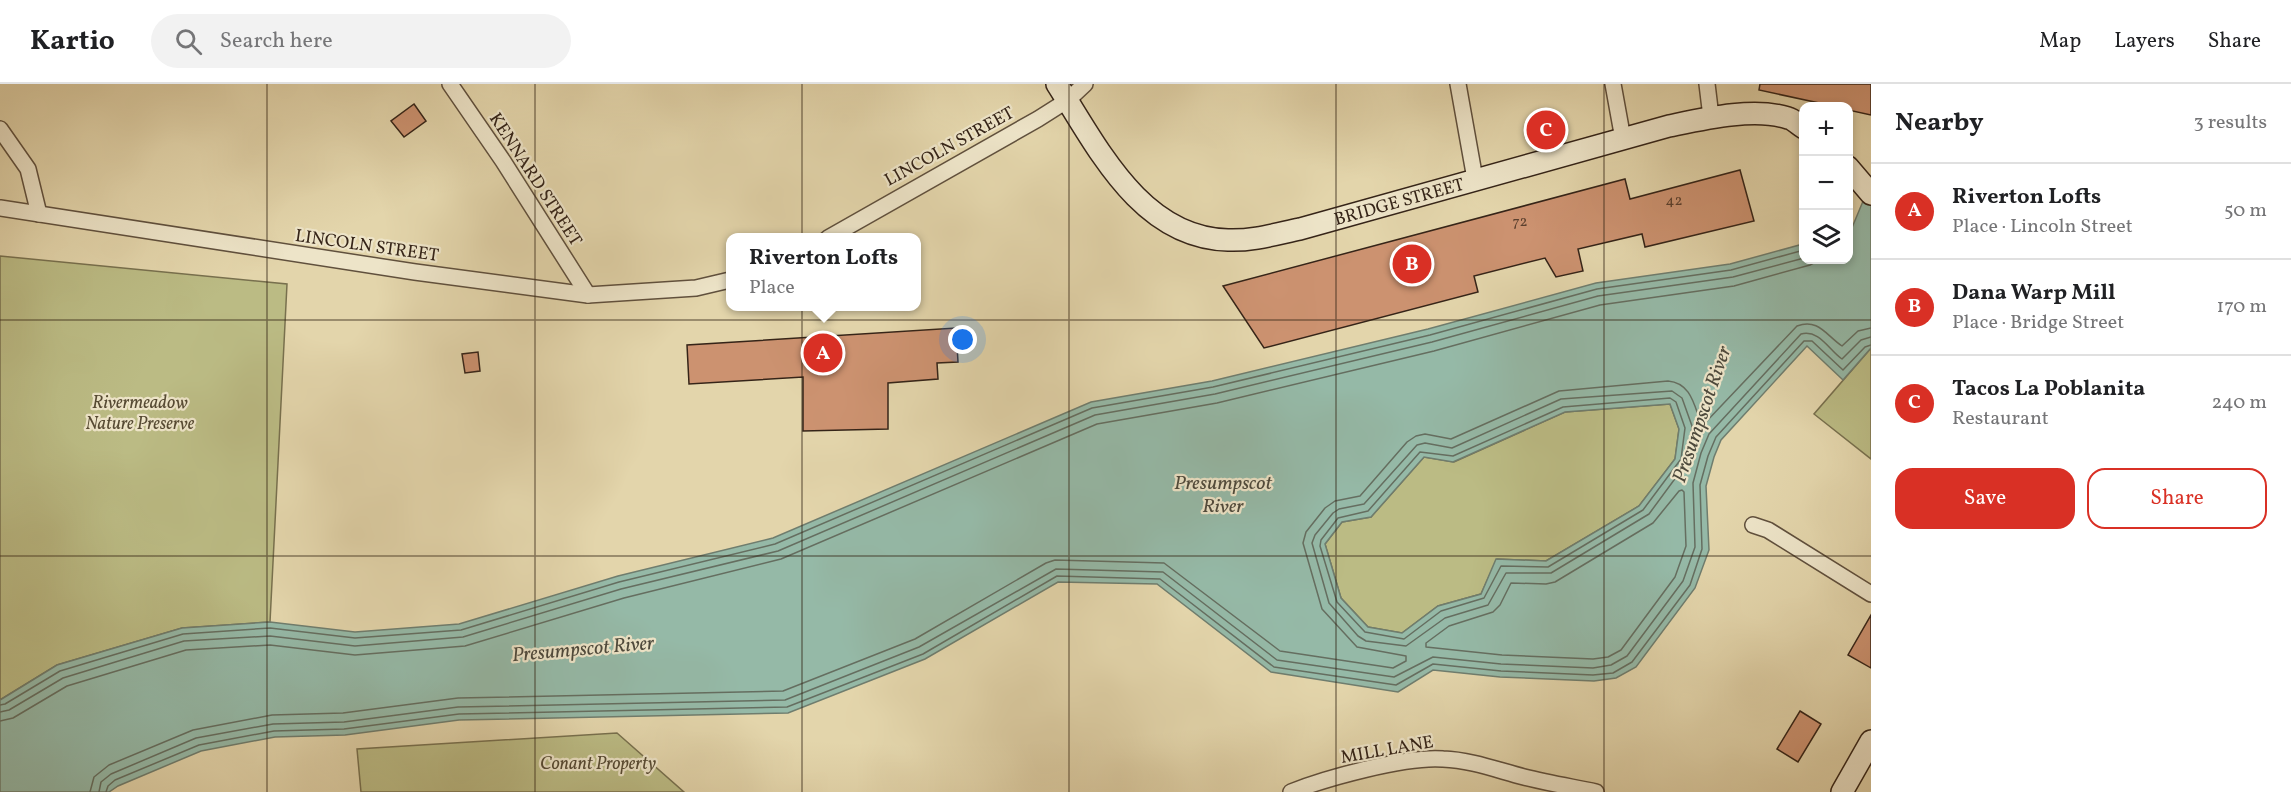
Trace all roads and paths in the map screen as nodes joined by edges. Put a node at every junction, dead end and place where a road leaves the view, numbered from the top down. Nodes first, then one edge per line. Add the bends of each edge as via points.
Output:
1 (450, 84) edge
2 (1085, 84) edge
3 (1458, 84) edge
4 (1612, 84) edge
5 (1707, 84) edge
6 (1063, 92) edge
7 (1711, 117) junction
8 (1799, 125) edge
9 (0, 129) edge
10 (1623, 139) junction
11 (1475, 179) junction
12 (0, 208) edge
13 (39, 214) junction
14 (835, 233) edge
15 (726, 281) edge
16 (588, 296) junction
17 (1753, 525) dead end
18 (1871, 594) edge
19 (1871, 741) edge
20 (1291, 792) edge
21 (1596, 792) edge
22 (1842, 792) edge

1 - 16 street, KENNARD STREET
2 - 6 street, LINCOLN STREET
3 - 11 street
4 - 10 street
5 - 7 street
6 - 11 street, BRIDGE STREET via 1122,182 1168,223 1208,238 1265,236
6 - 14 street, LINCOLN STREET via 1028,125
7 - 8 street, BRIDGE STREET via 1746,114 1789,118
7 - 10 street, BRIDGE STREET
9 - 13 street via 28,169
10 - 11 street, BRIDGE STREET
12 - 13 street, LINCOLN STREET
13 - 16 street, LINCOLN STREET
15 - 16 street, LINCOLN STREET via 696,288
17 - 18 street via 1768,530
19 - 22 street
20 - 21 street, MILL LANE via 1404,762 1442,758

